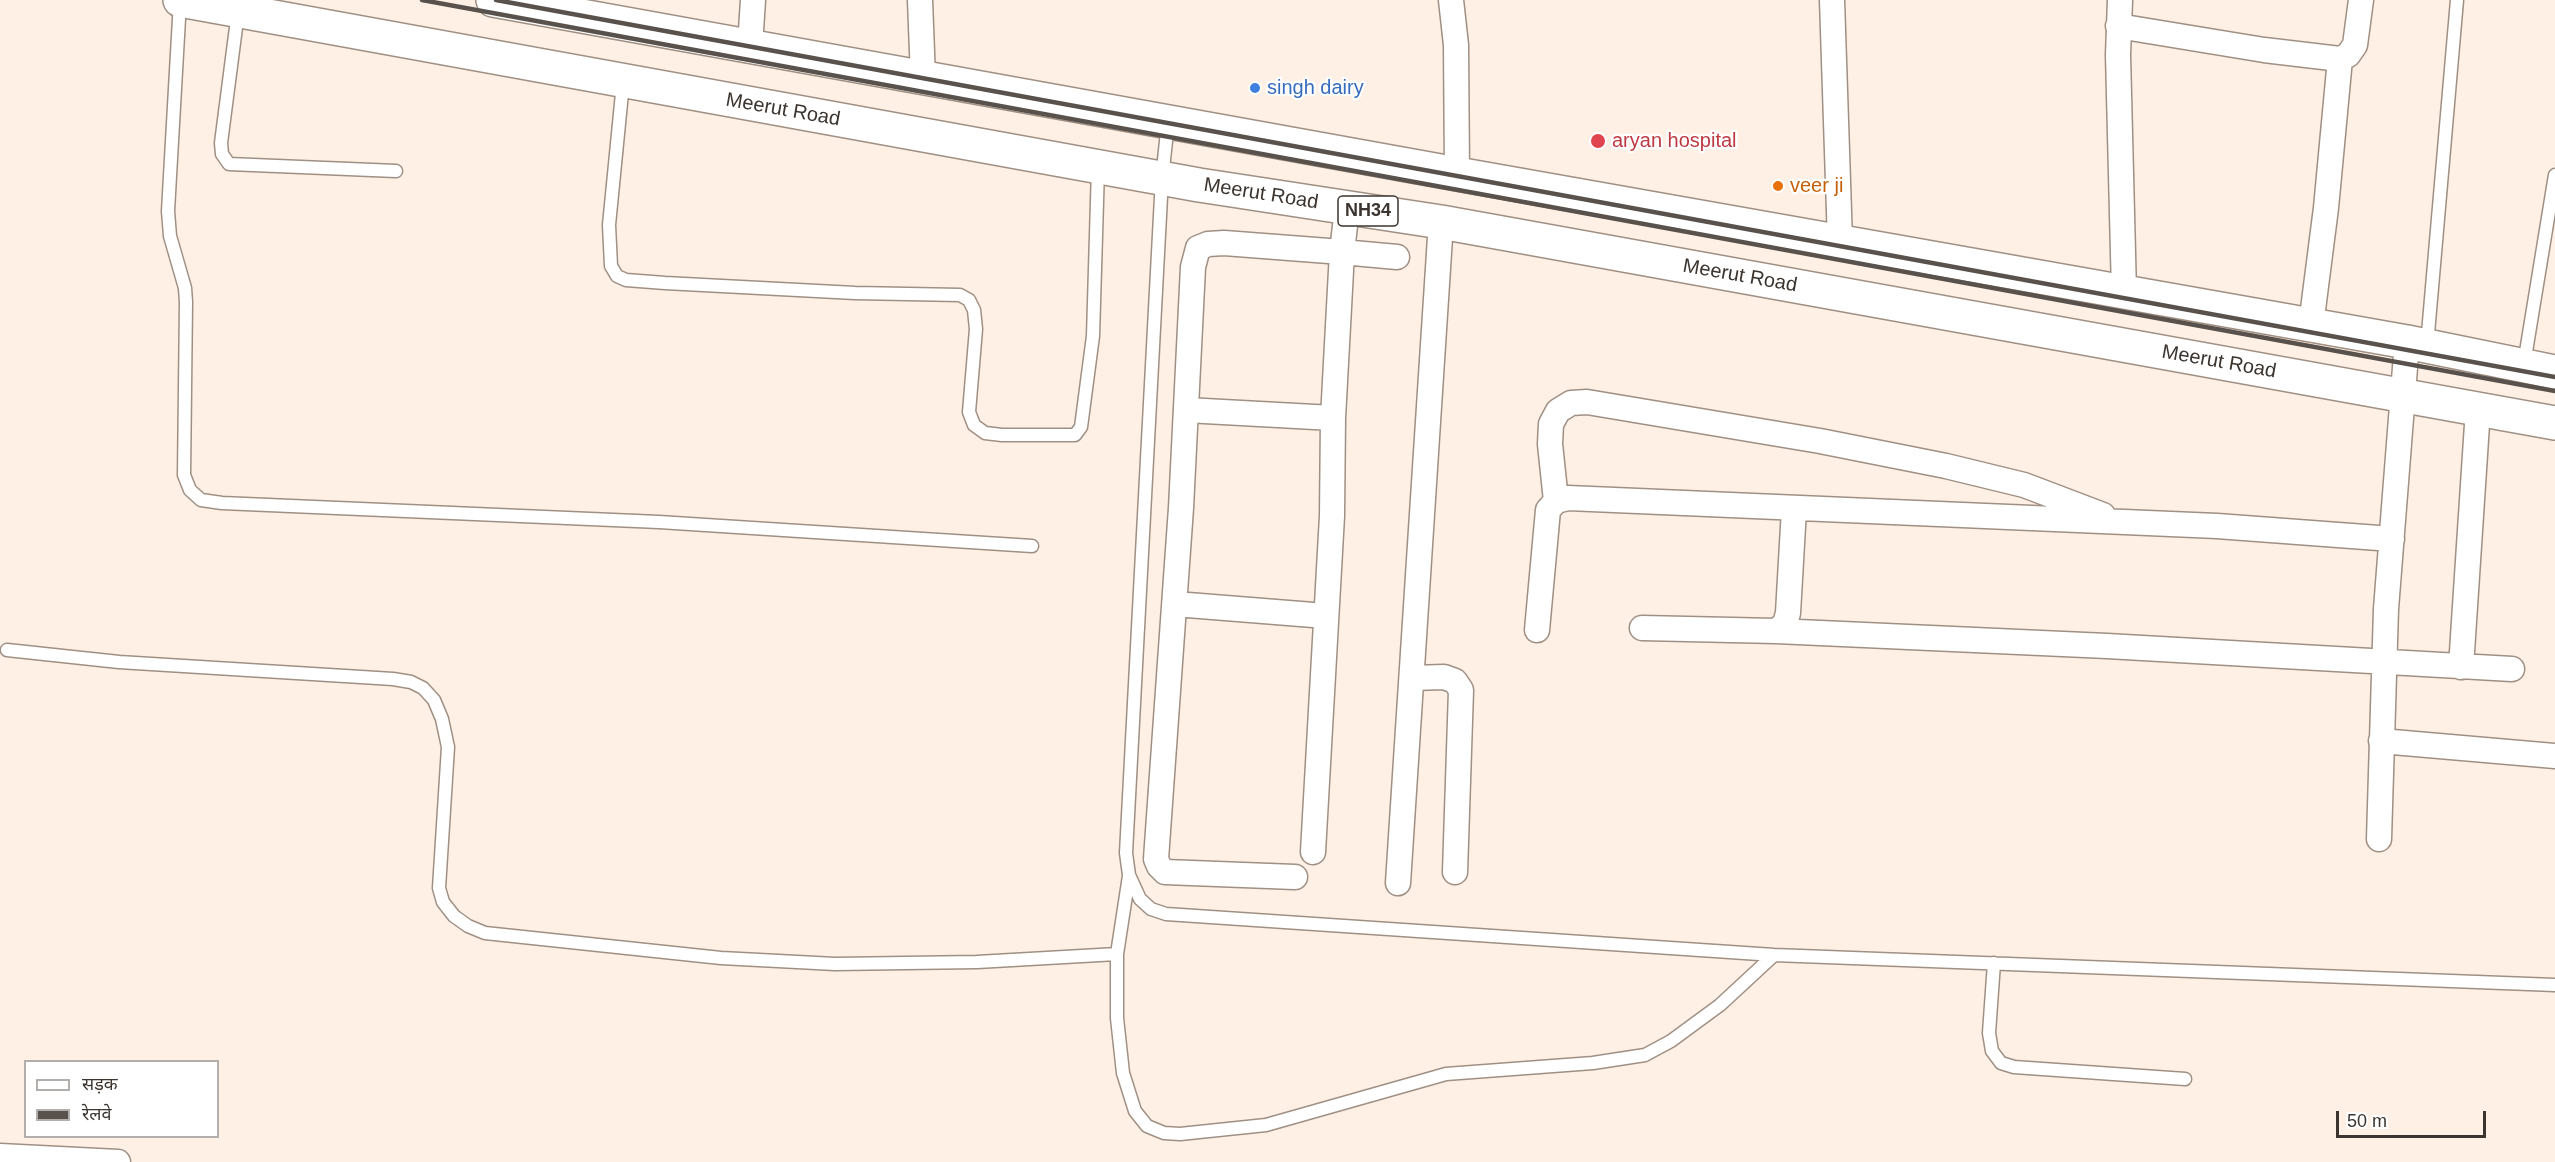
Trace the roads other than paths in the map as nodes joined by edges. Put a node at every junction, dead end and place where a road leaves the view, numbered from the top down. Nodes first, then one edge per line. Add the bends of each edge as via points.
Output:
1 (180, 0) edge
2 (493, 0) edge
3 (753, 0) edge
4 (920, 0) edge
5 (1451, 0) edge
6 (1832, 0) edge
7 (2120, 0) edge
8 (2361, 0) edge
9 (2457, 0) edge
10 (238, 10) junction
11 (2118, 26) junction
12 (750, 46) junction
13 (2340, 59) junction
14 (922, 78) junction
15 (623, 81) junction
16 (1168, 122) junction
17 (1098, 167) junction
18 (396, 171) dead end
19 (1457, 174) junction
20 (2555, 175) edge
21 (1162, 178) junction
22 (1347, 208) junction
23 (1441, 222) junction
24 (1840, 243) junction
25 (1342, 252) junction
26 (1397, 257) dead end
27 (2124, 293) junction
28 (2311, 325) junction
29 (2417, 344) junction
30 (2523, 365) junction
31 (2555, 372) edge
32 (2403, 395) junction
33 (2478, 409) junction
34 (1186, 410) junction
35 (1333, 418) junction
36 (2555, 423) edge
37 (1556, 501) junction
38 (1794, 509) junction
39 (2125, 523) junction
40 (2392, 539) junction
41 (1032, 546) dead end
42 (1175, 604) junction
43 (1326, 616) junction
44 (1642, 628) dead end
45 (1537, 630) dead end
46 (1776, 631) junction
47 (7, 650) dead end
48 (2384, 662) junction
49 (2461, 668) junction
50 (2512, 669) dead end
51 (1412, 678) junction
52 (2381, 741) junction
53 (2555, 756) edge
54 (2379, 838) dead end
55 (1313, 852) dead end
56 (1455, 872) dead end
57 (1129, 875) junction
58 (1295, 877) dead end
59 (1398, 883) dead end
60 (1117, 954) junction
61 (1774, 955) junction
62 (1994, 963) junction
63 (2555, 985) edge
64 (2185, 1079) dead end
65 (0, 1156) edge
66 (118, 1162) edge

1 - 10 highway, Meerut Road / NH34
1 - 41 lane via 168,211 186,302 184,475 190,490 201,500 659,522
2 - 12 highway
3 - 12 street
4 - 14 street
5 - 19 street via 1456,45
6 - 24 street
7 - 11 street
8 - 13 street via 2355,45 2348,56
9 - 29 lane
10 - 15 highway, Meerut Road / NH34
10 - 18 lane via 221,143 222,154 230,164
11 - 13 street
11 - 27 street
12 - 14 highway
13 - 28 street
14 - 16 highway
15 - 17 highway, Meerut Road / NH34
15 - 17 lane via 609,225 611,266 617,276 688,284 960,295 969,300 974,310 976,329 969,412 974,425 985,433 1075,435 1081,427 1093,336
16 - 19 highway
16 - 21 lane
17 - 21 highway, Meerut Road / NH34
19 - 24 highway
20 - 30 lane
21 - 22 highway, Meerut Road / NH34
21 - 57 lane via 1127,830
22 - 23 highway, Meerut Road / NH34
22 - 25 street
23 - 32 highway, Meerut Road / NH34
23 - 51 street
24 - 27 highway
25 - 26 street
25 - 34 street via 1224,243 1198,248 1193,267
25 - 35 street
27 - 28 highway
28 - 29 highway
29 - 30 highway
29 - 32 street
30 - 31 highway
32 - 33 highway, Meerut Road / NH34
32 - 40 street
33 - 36 highway, Meerut Road / NH34
33 - 49 street
34 - 35 street
34 - 42 street
35 - 43 street
37 - 38 street via 1603,499
37 - 39 street via 1551,424 1564,407 1587,402 1946,466 2024,485
37 - 45 street via 1548,510
38 - 39 street
38 - 46 street via 1788,613 1785,624
39 - 40 street
40 - 48 street
42 - 43 street
42 - 58 street via 1155,849 1159,866 1165,872 1175,873
43 - 55 street
44 - 46 street
46 - 48 street
47 - 60 lane via 119,662 393,679 423,688 434,700 448,747 439,888 443,902 454,916 485,933 721,958 835,964 977,962
48 - 49 street
48 - 52 street
49 - 50 street
51 - 56 street via 1444,677 1455,681 1461,690
51 - 59 street
52 - 53 street
52 - 54 street
57 - 60 lane
57 - 61 lane via 1140,899 1151,909 1166,914
60 - 61 lane via 1117,1018 1123,1073 1135,1111 1147,1126 1180,1134 1266,1125 1446,1074 1645,1055 1720,1005
61 - 62 lane
62 - 63 lane
62 - 64 lane via 1989,1033 1992,1051 2001,1063
65 - 66 street

